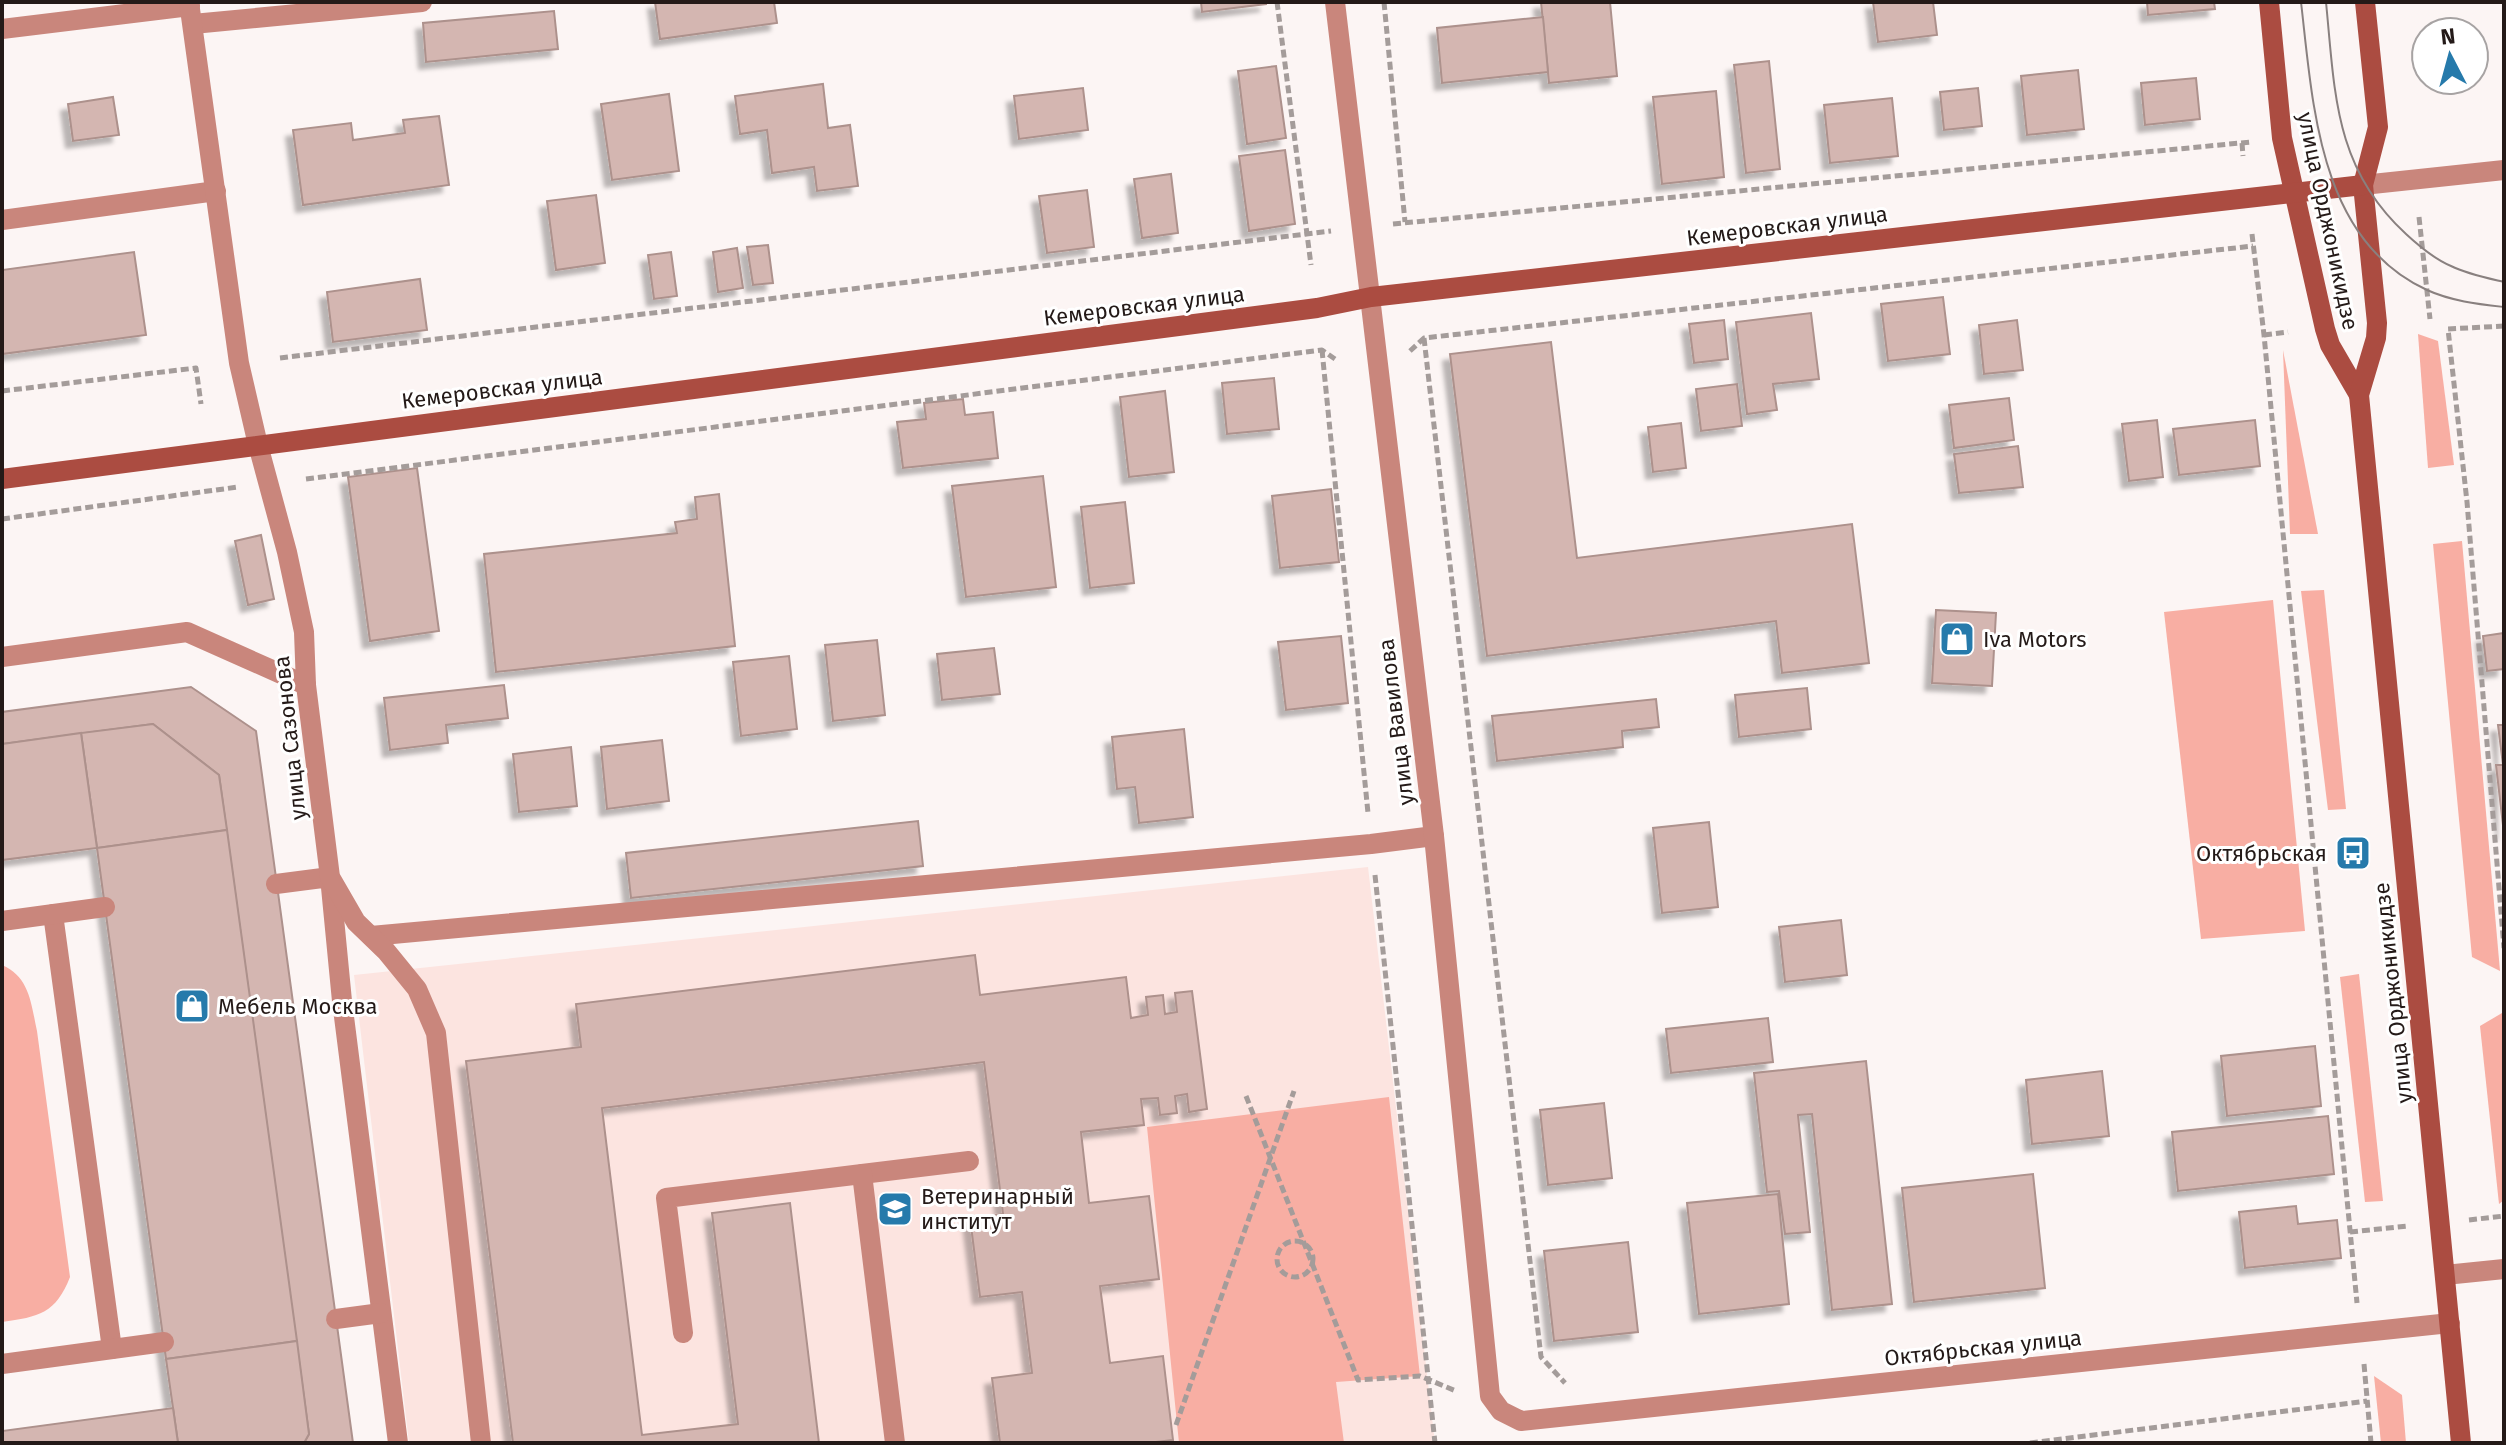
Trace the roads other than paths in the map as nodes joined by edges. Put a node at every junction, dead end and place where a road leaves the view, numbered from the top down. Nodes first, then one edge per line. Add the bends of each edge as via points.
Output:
1 (422, 2) edge
2 (1335, 2) edge
3 (2269, 2) edge
4 (2365, 2) edge
5 (191, 11) edge
6 (2, 29) edge
7 (2504, 170) edge
8 (2363, 185) junction
9 (216, 191) junction
10 (2294, 192) junction
11 (2, 220) edge
12 (1371, 297) junction
13 (2359, 395) junction
14 (258, 445) junction
15 (2, 479) edge
16 (2, 657) edge
17 (306, 685) junction
18 (1434, 836) junction
19 (330, 877) junction
20 (276, 884) dead end
21 (105, 907) dead end
22 (53, 914) junction
23 (2, 921) edge
24 (371, 936) junction
25 (969, 1161) dead end
26 (862, 1174) junction
27 (2504, 1269) edge
28 (2445, 1275) junction
29 (381, 1313) junction
30 (336, 1319) dead end
31 (2450, 1323) junction
32 (683, 1333) dead end
33 (164, 1342) dead end
34 (112, 1349) junction
35 (2, 1364) edge
36 (1521, 1421) joint
37 (398, 1443) edge
38 (481, 1443) edge
39 (895, 1443) edge
40 (2461, 1443) edge

1 - 5 street
2 - 12 street, улица Вавилова
3 - 10 main road, улица Орджоникидзе via 2282,138
4 - 8 main road, улица Орджоникидзе via 2378,127
5 - 6 street
5 - 9 street, улица Сазонова
7 - 8 street
8 - 10 main road, Кемеровская улица
8 - 13 main road, улица Орджоникидзе via 2377,323
9 - 11 street
9 - 14 street, улица Сазонова via 239,363
10 - 12 main road, Кемеровская улица
10 - 13 main road, улица Орджоникидзе via 2330,345
12 - 14 main road, Кемеровская улица
12 - 18 street, улица Вавилова
13 - 28 main road, улица Орджоникидзе
14 - 15 main road, Кемеровская улица
14 - 17 street, улица Сазонова via 304,632
16 - 17 street via 187,632
17 - 19 street, улица Сазонова
18 - 24 street
18 - 36 street, улица Вавилова via 1490,1396 1501,1411
19 - 20 street
19 - 24 street, улица Сазонова via 356,922
19 - 29 street
21 - 22 street
22 - 23 street
22 - 34 street
24 - 38 street, улица Сазонова via 417,989 436,1033
25 - 26 street
26 - 32 street via 666,1198
26 - 39 street
27 - 28 street
28 - 31 main road, улица Орджоникидзе
29 - 30 street
29 - 37 street
31 - 36 street, Октябрьская улица
31 - 40 main road, улица Орджоникидзе
33 - 34 street
34 - 35 street

